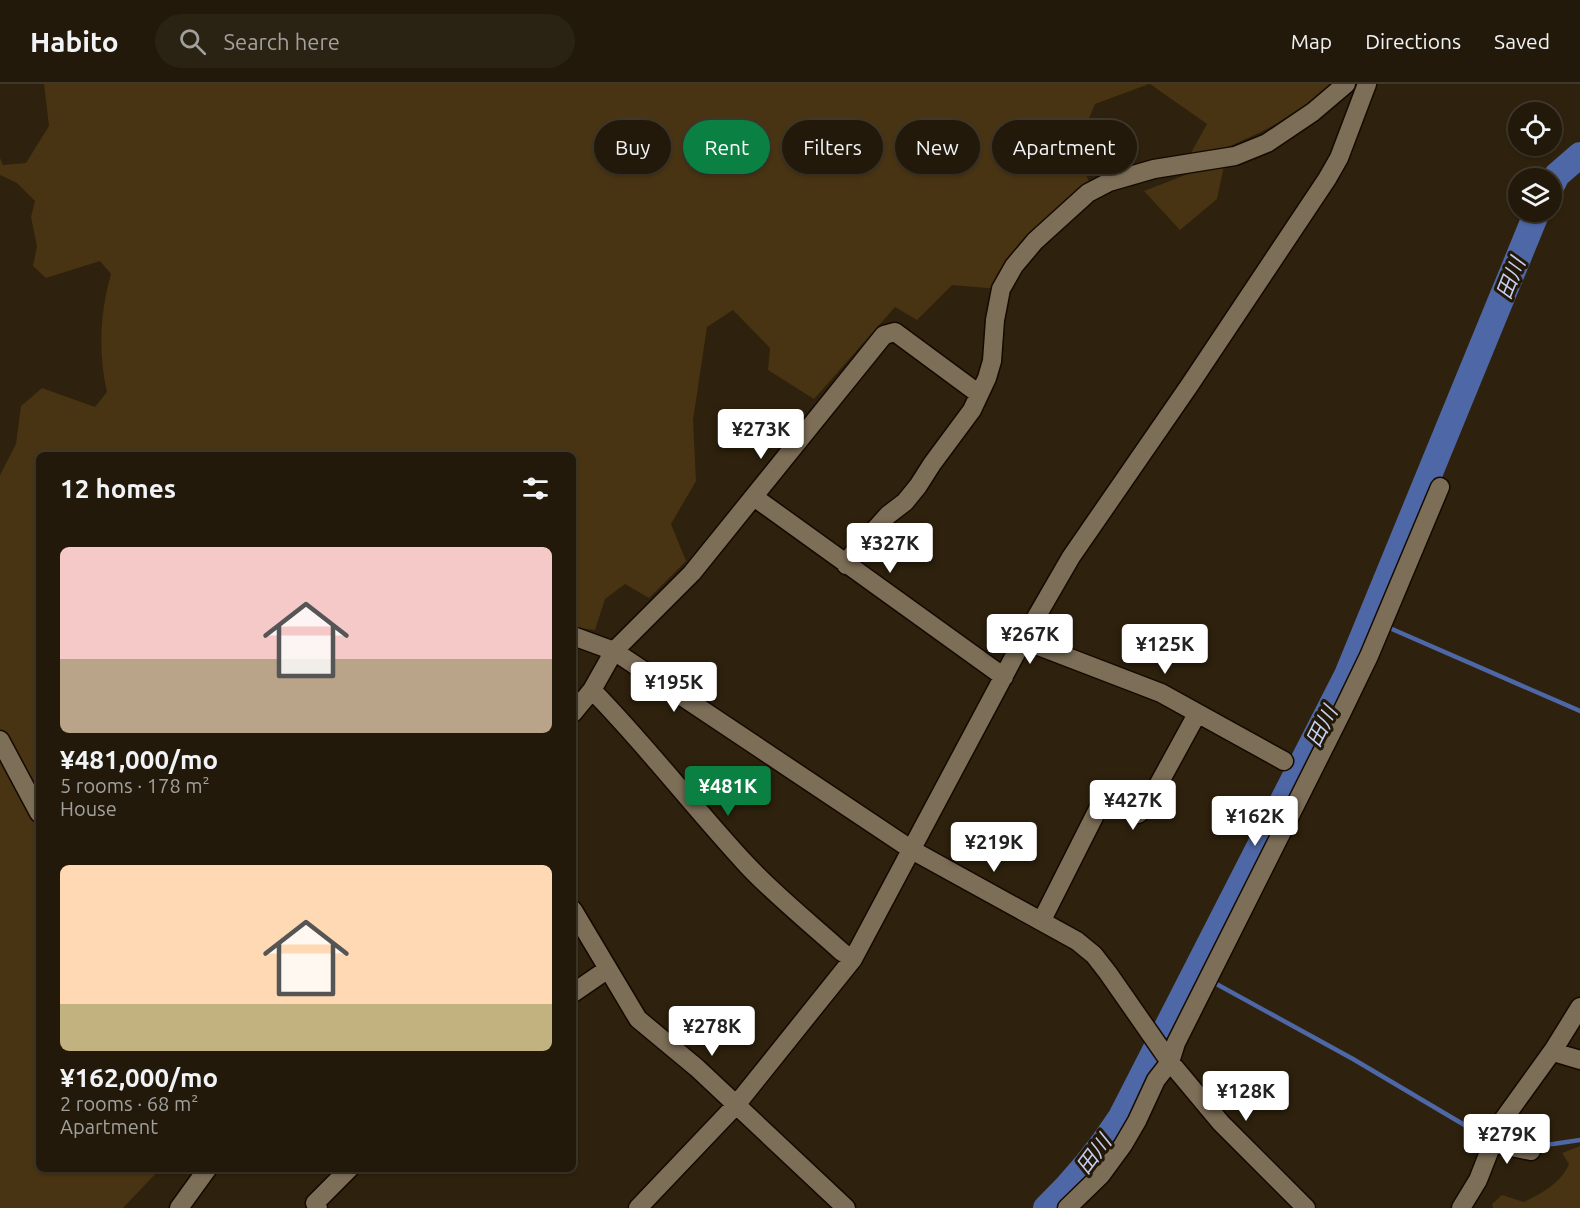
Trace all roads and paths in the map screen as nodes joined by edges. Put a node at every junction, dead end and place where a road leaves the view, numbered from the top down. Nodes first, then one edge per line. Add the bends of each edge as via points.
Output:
1 (1346, 84) edge
2 (1367, 84) edge
3 (979, 394) junction
4 (1440, 487) dead end
5 (754, 497) junction
6 (846, 565) junction
7 (576, 637) edge
8 (1023, 640) junction
9 (614, 651) junction
10 (1004, 677) junction
11 (592, 690) junction
12 (576, 709) edge
13 (1197, 714) junction
14 (0, 740) edge
15 (1284, 761) dead end
16 (5, 765) edge
17 (36, 809) edge
18 (912, 849) junction
19 (576, 915) edge
20 (1042, 920) junction
21 (853, 960) junction
22 (608, 969) junction
23 (576, 991) edge
24 (1580, 1007) edge
25 (1554, 1049) junction
26 (1167, 1058) junction
27 (1580, 1060) edge
28 (736, 1105) junction
29 (1491, 1143) junction
30 (1531, 1151) dead end
31 (204, 1172) edge
32 (346, 1172) edge
33 (179, 1208) edge
34 (318, 1208) edge
35 (639, 1208) edge
36 (846, 1208) edge
37 (1067, 1208) edge
38 (1306, 1208) edge
39 (1461, 1208) edge

1 - 3 street via 1313,112 1267,143 1246,152 1154,169 1109,182 1088,193 1035,241 1001,288 992,361
2 - 8 street via 1328,179 1071,557
3 - 5 street via 895,332 884,335
3 - 6 street via 972,410 918,486
4 - 26 street via 1369,656
5 - 6 street
5 - 9 street via 692,573
6 - 10 street
7 - 9 street
8 - 10 street
8 - 13 street via 1161,693
9 - 11 street
9 - 18 street
10 - 18 street
11 - 12 street
11 - 21 street via 749,867
13 - 15 street
13 - 20 street via 1145,809 1138,814 1108,801 1101,803
14 - 16 street
16 - 17 street
18 - 20 street
18 - 21 street
19 - 22 street
20 - 26 street via 1077,940 1094,956
21 - 28 street
22 - 23 street
22 - 28 street via 638,1019
24 - 25 street
25 - 27 street
25 - 29 street via 1500,1124
26 - 37 street via 1122,1145 1101,1175
26 - 38 street via 1221,1123
28 - 35 street
28 - 36 street
29 - 30 street
29 - 39 street via 1478,1180
31 - 33 street
32 - 34 street via 315,1203

